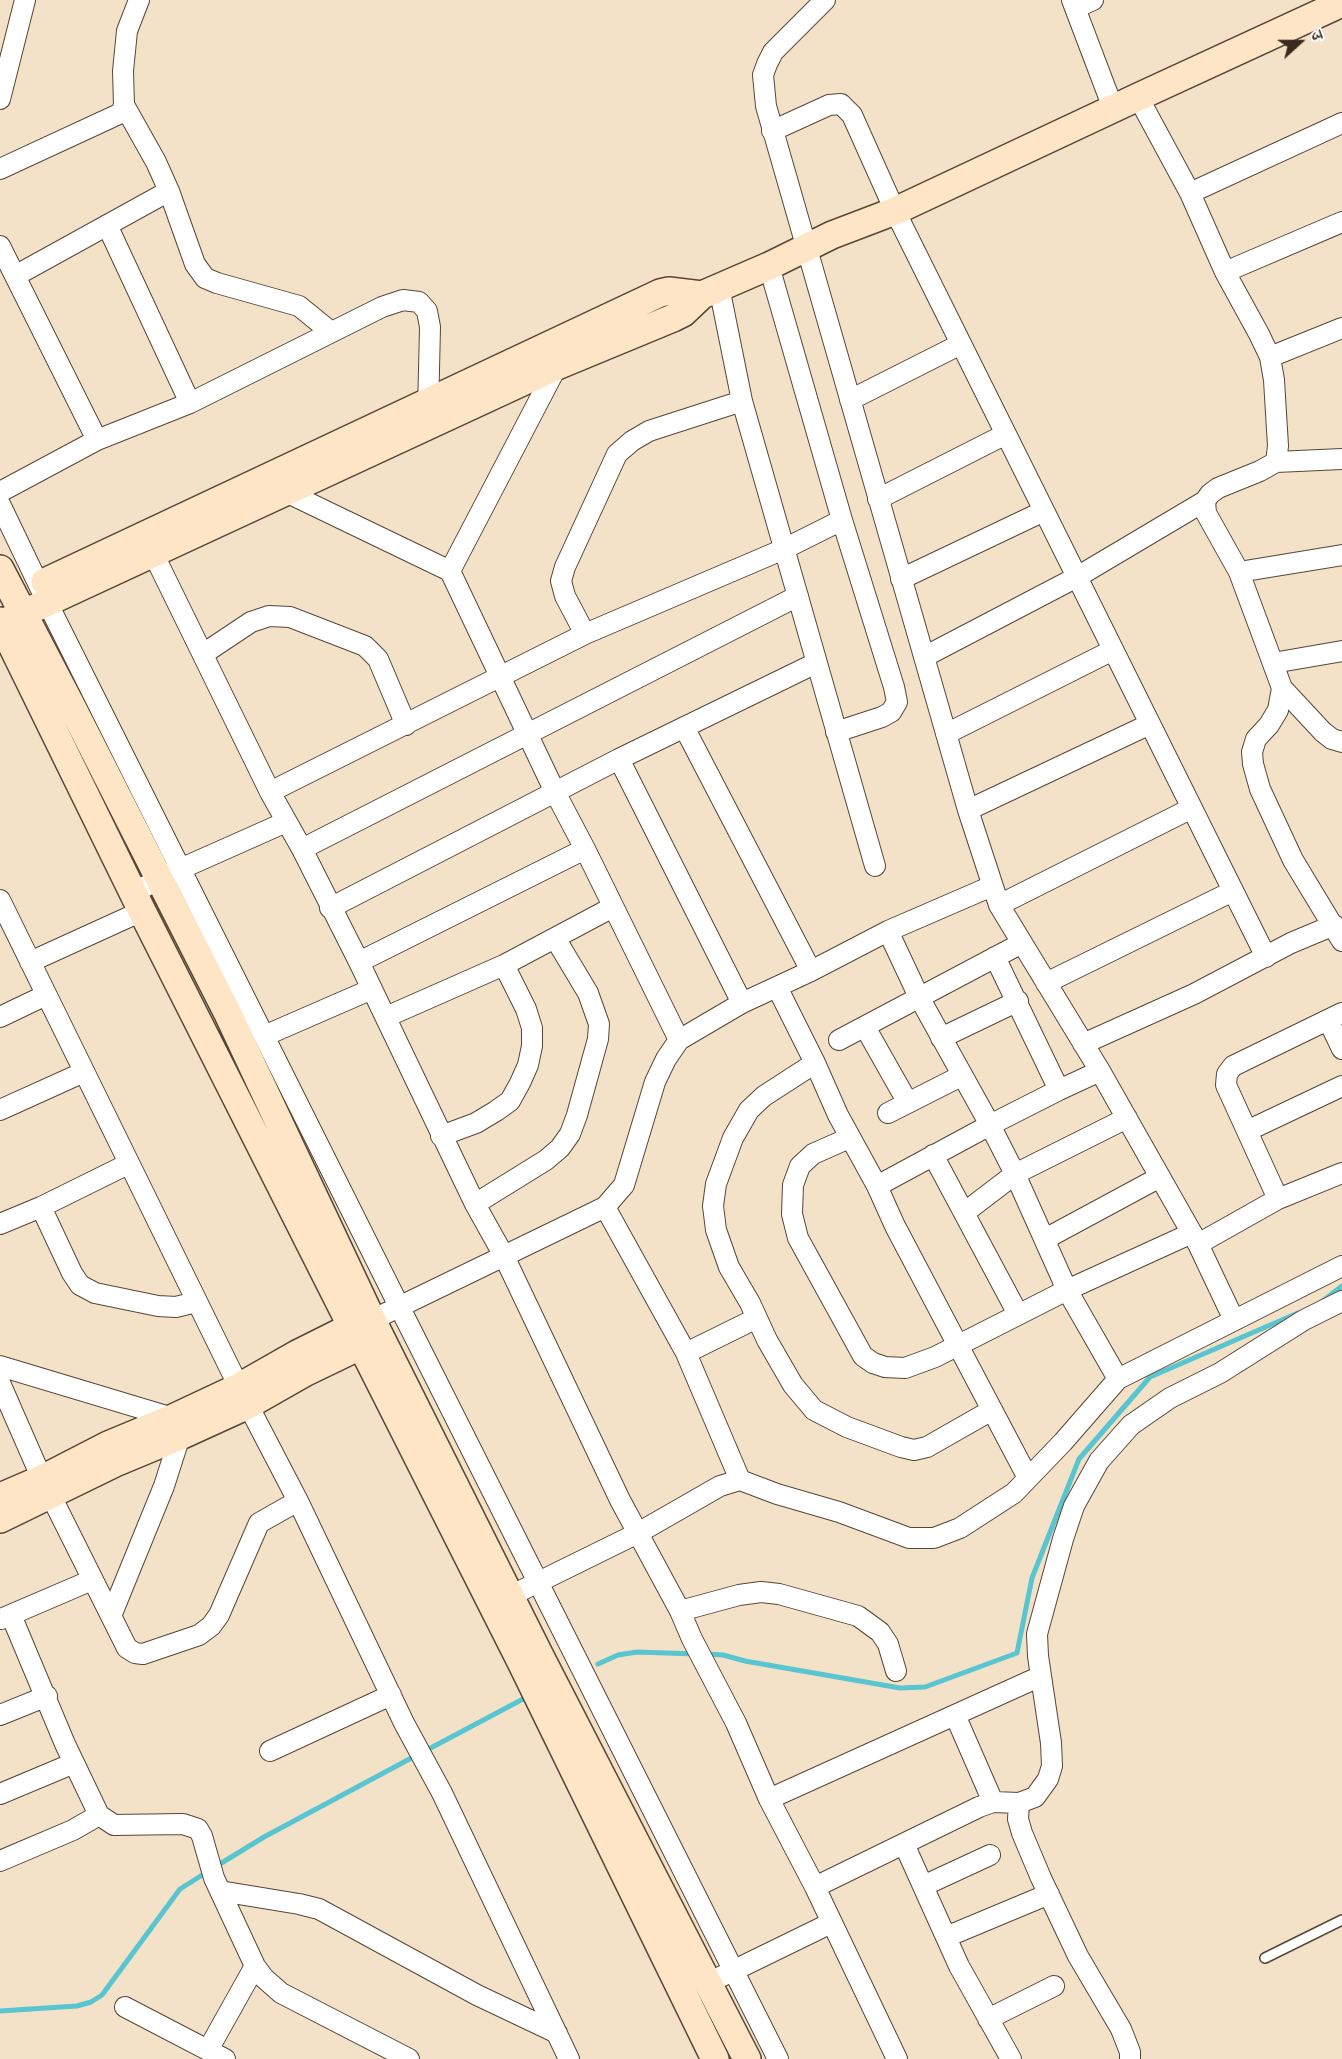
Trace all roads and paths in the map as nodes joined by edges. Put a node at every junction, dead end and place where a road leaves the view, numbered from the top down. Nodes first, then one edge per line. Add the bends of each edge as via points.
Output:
1 (25, 0) edge
2 (139, 0) edge
3 (825, 0) edge
4 (1093, 0) edge
5 (1342, 3) edge
6 (1073, 4) edge
7 (1138, 97) junction
8 (0, 99) edge
9 (124, 105) junction
10 (1113, 108) junction
11 (1342, 123) edge
12 (772, 131) junction
13 (0, 169) edge
14 (169, 191) junction
15 (1190, 193) junction
16 (895, 211) junction
17 (1342, 222) edge
18 (106, 225) junction
19 (0, 246) edge
20 (805, 247) junction
21 (769, 266) junction
22 (1225, 272) junction
23 (15, 276) junction
24 (711, 291) junction
25 (1342, 328) edge
26 (331, 332) junction
27 (961, 344) junction
28 (1270, 357) junction
29 (556, 366) junction
30 (850, 400) junction
31 (742, 401) junction
32 (190, 403) junction
33 (428, 413) junction
34 (1006, 434) junction
35 (98, 440) junction
36 (1342, 459) edge
37 (1276, 462) junction
38 (279, 484) junction
39 (0, 492) edge
40 (878, 499) junction
41 (1204, 501) junction
42 (0, 504) edge
43 (1044, 511) junction
44 (842, 520) junction
45 (784, 549) junction
46 (153, 553) junction
47 (1342, 555) edge
48 (0, 570) edge
49 (450, 571) junction
50 (1239, 572) junction
51 (1077, 577) junction
52 (901, 579) junction
53 (798, 596) junction
54 (16, 609) edge
55 (585, 634) junction
56 (1113, 650) junction
57 (1342, 651) edge
58 (203, 654) junction
59 (924, 657) junction
60 (816, 663) junction
61 (1273, 663) junction
62 (500, 678) junction
63 (1282, 688) junction
64 (1150, 724) junction
65 (406, 725) junction
66 (684, 727) junction
67 (836, 732) junction
68 (528, 735) junction
69 (946, 735) junction
70 (1342, 742) edge
71 (619, 759) junction
72 (270, 792) junction
73 (555, 792) junction
74 (1192, 808) junction
75 (968, 810) junction
76 (286, 822) junction
77 (302, 849) junction
78 (585, 849) junction
79 (875, 866) dead end
80 (170, 874) junction
81 (992, 886) junction
82 (1233, 891) junction
83 (0, 900) edge
84 (138, 902) junction
85 (999, 905) junction
86 (614, 907) junction
87 (330, 908) junction
88 (5, 923) edge
89 (888, 931) junction
90 (1338, 934) edge
91 (555, 938) junction
92 (1022, 943) junction
93 (995, 957) junction
94 (1266, 957) junction
95 (30, 962) junction
96 (359, 962) junction
97 (504, 965) junction
98 (811, 971) junction
99 (1046, 983) junction
100 (777, 987) junction
101 (372, 989) junction
102 (46, 995) junction
103 (919, 997) junction
104 (1018, 1001) junction
105 (742, 1002) junction
106 (0, 1017) edge
107 (386, 1017) junction
108 (1335, 1017) edge
109 (865, 1027) junction
110 (264, 1036) junction
111 (941, 1038) junction
112 (679, 1040) junction
113 (839, 1041) dead end
114 (1083, 1044) junction
115 (1342, 1049) edge
116 (815, 1064) junction
117 (1100, 1071) junction
118 (84, 1072) junction
119 (961, 1076) junction
120 (1342, 1086) edge
121 (1059, 1090) junction
122 (908, 1103) junction
123 (0, 1110) edge
124 (888, 1113) dead end
125 (1127, 1118) junction
126 (990, 1125) junction
127 (1248, 1131) junction
128 (441, 1136) junction
129 (849, 1138) junction
130 (933, 1155) junction
131 (129, 1164) junction
132 (1342, 1173) edge
133 (1015, 1174) junction
134 (1160, 1177) junction
135 (877, 1186) junction
136 (1278, 1199) junction
137 (475, 1204) junction
138 (41, 1207) junction
139 (605, 1207) junction
140 (964, 1213) junction
141 (0, 1224) edge
142 (1195, 1238) junction
143 (1045, 1239) junction
144 (504, 1256) junction
145 (1342, 1266) edge
146 (1067, 1290) junction
147 (1342, 1301) edge
148 (196, 1302) junction
149 (399, 1306) junction
150 (1017, 1314) junction
151 (757, 1318) junction
152 (1234, 1320) junction
153 (367, 1333) junction
154 (959, 1346) junction
155 (687, 1353) junction
156 (0, 1366) edge
157 (1118, 1379) junction
158 (0, 1383) edge
159 (244, 1396) junction
160 (992, 1410) junction
161 (177, 1427) junction
162 (1028, 1479) junction
163 (740, 1480) junction
164 (46, 1487) junction
165 (0, 1497) edge
166 (298, 1501) junction
167 (0, 1519) edge
168 (638, 1533) junction
169 (92, 1580) junction
170 (538, 1583) junction
171 (501, 1601) junction
172 (680, 1611) junction
173 (111, 1616) junction
174 (6, 1617) edge
175 (896, 1671) dead end
176 (1041, 1676) junction
177 (391, 1695) junction
178 (47, 1696) junction
179 (0, 1714) edge
180 (955, 1715) junction
181 (270, 1751) dead end
182 (74, 1762) junction
183 (0, 1794) edge
184 (770, 1800) junction
185 (993, 1802) junction
186 (1019, 1803) junction
187 (99, 1815) junction
188 (904, 1844) junction
189 (990, 1855) dead end
190 (0, 1860) edge
191 (217, 1885) junction
192 (923, 1886) junction
193 (814, 1887) junction
194 (1048, 1894) junction
195 (1342, 1920) edge
196 (831, 1923) junction
197 (945, 1937) junction
198 (1265, 1958) dead end
199 (255, 1966) junction
200 (733, 1971) junction
201 (708, 1983) junction
202 (1054, 1986) dead end
203 (125, 2007) dead end
204 (988, 2019) junction
205 (556, 2033) junction
206 (217, 2055) edge
207 (1125, 2057) edge
208 (409, 2059) edge
209 (569, 2059) edge
210 (715, 2059) edge
211 (747, 2059) edge
212 (778, 2059) edge
213 (897, 2059) edge
214 (1011, 2059) edge

1 - 8 street
2 - 9 street via 126,31
3 - 12 street via 766,64 763,75
4 - 6 street
5 - 7 street
6 - 10 street
7 - 10 street
7 - 15 street
9 - 13 street via 121,113 112,118
9 - 14 street
10 - 16 street
11 - 15 street
12 - 16 street via 829,105 841,104 852,115
12 - 20 street
14 - 18 street
14 - 26 street via 195,264 205,278 299,306
15 - 22 street
16 - 20 street
16 - 27 street
17 - 22 street
18 - 23 street
18 - 32 street
19 - 23 street
20 - 21 street
20 - 30 street
21 - 24 street
21 - 44 street
22 - 28 street
23 - 35 street
24 - 29 street via 673,318
24 - 31 street
24 - 33 street via 660,294
25 - 28 street
26 - 32 street
26 - 33 street via 382,307 403,300 419,302 427,311 430,327
27 - 30 street
27 - 34 street
28 - 37 street
29 - 33 street
29 - 49 street
30 - 40 street
31 - 45 street
31 - 55 street via 649,431 617,454 561,581
32 - 35 street
33 - 38 street
34 - 40 street
34 - 43 street
35 - 39 street
36 - 37 street
37 - 41 street via 1218,488
38 - 46 street
38 - 49 street
38 - 54 street
40 - 52 street
41 - 50 street via 1206,513
41 - 51 street
42 - 54 street
43 - 51 street
43 - 52 street
44 - 45 street
44 - 67 street via 897,702 882,717
45 - 53 street
45 - 55 street
46 - 54 street
46 - 58 street
47 - 50 street
48 - 54 street
49 - 62 street
50 - 61 street
51 - 56 street
51 - 59 street
52 - 59 street
53 - 60 street
53 - 68 street
54 - 80 street
54 - 84 street
55 - 62 street
56 - 64 street
56 - 69 street
57 - 61 street
58 - 65 street via 250,622 269,615 290,617 365,646 378,659
58 - 72 street
59 - 69 street
60 - 66 street
60 - 67 street
61 - 63 street
62 - 65 street
62 - 68 street
63 - 70 street via 1323,732
63 - 90 street via 1278,710 1256,739 1252,764 1293,860
64 - 74 street
64 - 75 street
65 - 72 street
66 - 71 street
66 - 98 street
67 - 79 street
68 - 73 street
68 - 77 street
69 - 75 street
71 - 73 street
71 - 105 street
72 - 76 street
73 - 78 street
73 - 87 street
74 - 82 street
74 - 85 street
75 - 81 street
76 - 77 street
76 - 80 street
77 - 87 street
78 - 86 street
78 - 96 street
80 - 84 street
80 - 110 street
80 - 153 street
81 - 85 street
81 - 89 street
82 - 94 street
82 - 99 street
83 - 88 street
84 - 95 street
84 - 153 street
85 - 92 street
86 - 91 street
86 - 112 street
87 - 96 street
88 - 95 street
89 - 98 street
89 - 103 street
90 - 94 street via 1291,943
91 - 97 street
91 - 137 street via 588,993 599,1024 577,1116 560,1148
92 - 93 street
92 - 99 street
93 - 103 street
93 - 104 street
94 - 114 street
95 - 102 street
96 - 101 street
97 - 107 street
97 - 128 street via 532,1028 528,1065 510,1101 476,1123
98 - 100 street
99 - 114 street
100 - 105 street
100 - 116 street
101 - 107 street
101 - 110 street
102 - 106 street
102 - 118 street
103 - 109 street
103 - 111 street
104 - 111 street
104 - 121 street
105 - 112 street
107 - 128 street
108 - 115 street
108 - 127 street via 1233,1066 1226,1085
109 - 113 street
109 - 122 street
110 - 149 street
111 - 119 street
112 - 139 street via 655,1082 624,1185
114 - 117 street
116 - 129 street
116 - 151 street via 748,1110 716,1184 716,1230 729,1267
117 - 121 street
117 - 125 street
118 - 123 street
118 - 131 street
119 - 122 street
119 - 126 street
120 - 127 street
121 - 126 street
122 - 124 street
125 - 133 street
125 - 134 street
126 - 130 street
126 - 133 street
127 - 136 street
128 - 137 street
129 - 135 street
129 - 154 street via 813,1154 800,1166 793,1185 792,1214 808,1258 863,1356 873,1363 905,1368
130 - 135 street
130 - 140 street
131 - 138 street
131 - 148 street
132 - 136 street
133 - 140 street
133 - 143 street
134 - 142 street
134 - 143 street
135 - 154 street
136 - 142 street
137 - 144 street
138 - 141 street
138 - 148 street via 80,1286 95,1293 158,1306
139 - 144 street
139 - 155 street
140 - 150 street
142 - 146 street
142 - 152 street
143 - 146 street
144 - 149 street
144 - 168 street
145 - 152 street
146 - 150 street
146 - 157 street
147 - 176 street via 1170,1398 1131,1425 1099,1461 1074,1506 1037,1634
148 - 159 street
149 - 153 street
149 - 170 street
150 - 154 street
151 - 155 street
151 - 160 street via 793,1385 814,1410 872,1437 914,1450 927,1447
152 - 157 street
153 - 159 street via 306,1372
153 - 171 street
154 - 160 street
155 - 163 street
156 - 161 street
157 - 162 street
158 - 164 street
159 - 161 street
159 - 166 street
160 - 162 street
161 - 164 street via 116,1463
161 - 173 street via 164,1486
162 - 163 street via 1014,1493 960,1528 921,1540
163 - 168 street via 720,1486
164 - 165 street
164 - 167 street
164 - 169 street
166 - 173 street via 259,1523 219,1615 200,1635 143,1654 135,1653 127,1648
166 - 177 street
168 - 170 street
168 - 172 street
169 - 173 street
169 - 174 street
170 - 171 street
170 - 200 street
171 - 201 street
171 - 210 street
172 - 175 street via 739,1595 779,1594 858,1616 880,1632
172 - 184 street
174 - 178 street
176 - 180 street
176 - 186 street via 1052,1766 1035,1797
177 - 181 street
177 - 205 street
178 - 179 street
178 - 182 street
180 - 184 street
180 - 185 street
182 - 183 street
182 - 187 street
184 - 193 street
185 - 186 street
185 - 188 street
186 - 194 street via 1022,1833
187 - 190 street
187 - 191 street via 114,1825 183,1824 198,1829
188 - 192 street
188 - 193 street
189 - 192 street
191 - 199 street
191 - 205 street via 319,1909
192 - 197 street
193 - 196 street
194 - 197 street
194 - 207 street via 1078,1956 1121,2028
195 - 198 lane
196 - 200 street
196 - 213 street
197 - 204 street
199 - 206 street
199 - 208 street via 281,1994
200 - 201 street
200 - 212 street
201 - 211 street
202 - 204 street
203 - 206 street
204 - 214 street
205 - 209 street

